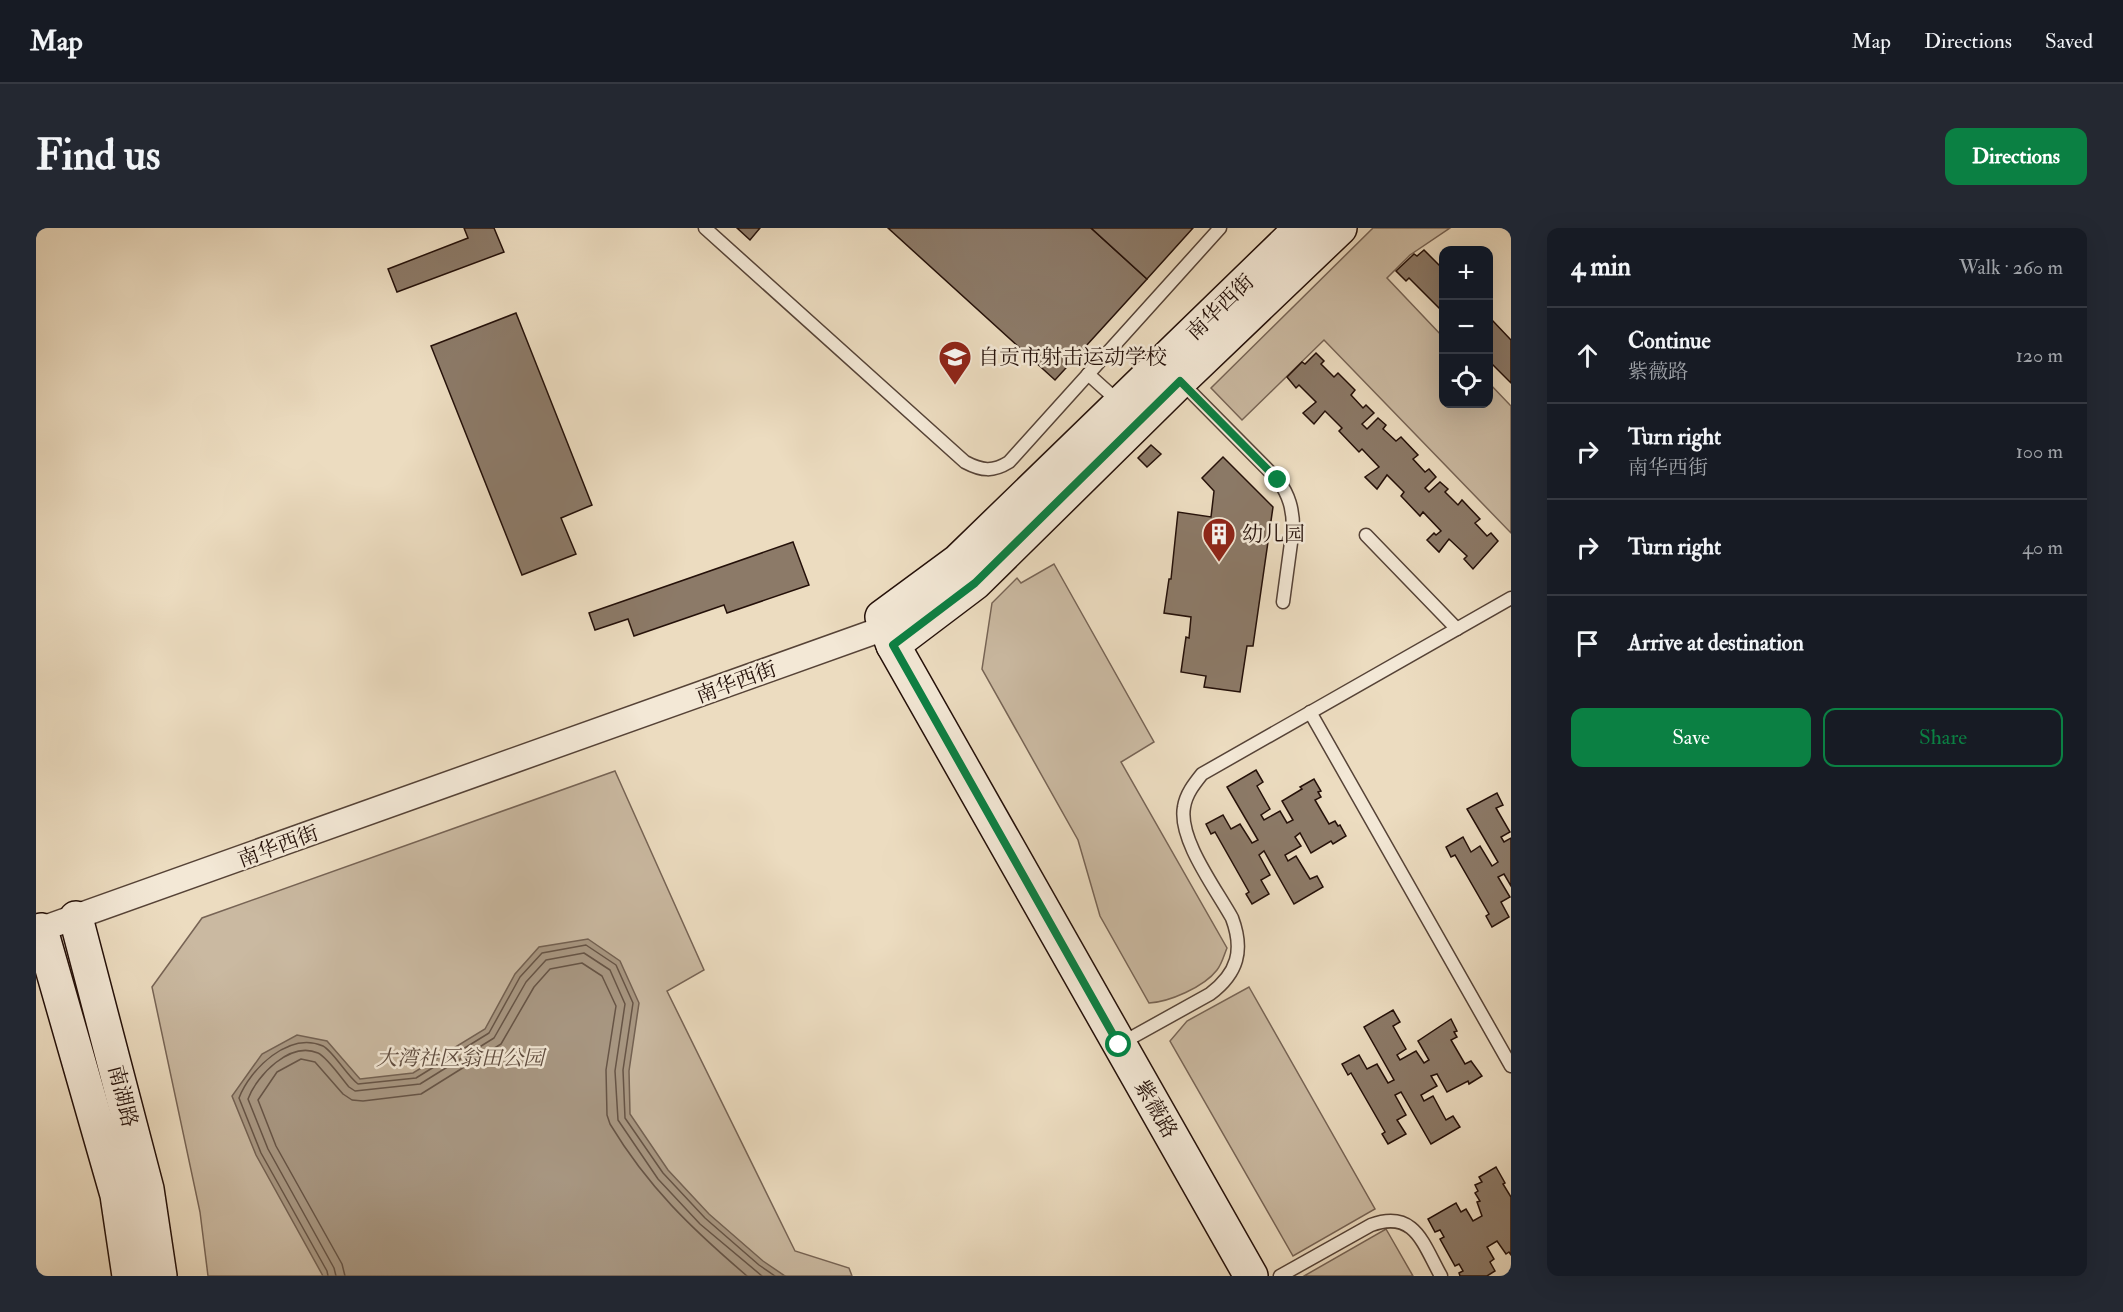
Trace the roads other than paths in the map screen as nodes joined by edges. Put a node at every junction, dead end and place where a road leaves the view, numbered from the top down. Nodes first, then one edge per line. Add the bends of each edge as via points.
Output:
1 (705, 228) edge
2 (1220, 228) edge
3 (1301, 228) edge
4 (1340, 228) edge
5 (1088, 374) junction
6 (1180, 381) junction
7 (1120, 404) junction
8 (1366, 535) dead end
9 (1511, 598) edge
10 (1283, 602) dead end
11 (1457, 628) junction
12 (889, 637) junction
13 (1310, 712) junction
14 (76, 918) junction
15 (38, 931) edge
16 (1119, 1045) junction
17 (1511, 1066) edge
18 (129, 1276) edge
19 (160, 1276) edge
20 (1251, 1276) edge
21 (1280, 1276) edge
22 (1441, 1276) edge

1 - 5 lane via 975,467 986,470 1009,462
2 - 5 lane
3 - 7 main road, 南华西街
4 - 6 main road, 南华西街
5 - 7 lane
6 - 10 lane via 1286,491 1293,528
6 - 12 main road, 南华西街 via 975,583
7 - 12 main road, 南华西街 via 958,561 882,617
8 - 11 lane
9 - 11 lane
11 - 13 lane
12 - 14 street, 南华西街
12 - 16 main road, 紫薇路
13 - 16 lane via 1202,774 1193,785 1184,808 1185,834 1232,918 1239,946 1237,958 1222,985 1210,994
13 - 17 lane
14 - 15 street, 南华西街
14 - 19 main road, 南湖路 via 147,1190
15 - 18 main road, 南湖路 via 117,1195
16 - 20 main road, 紫薇路
21 - 22 lane via 1386,1219 1409,1225

